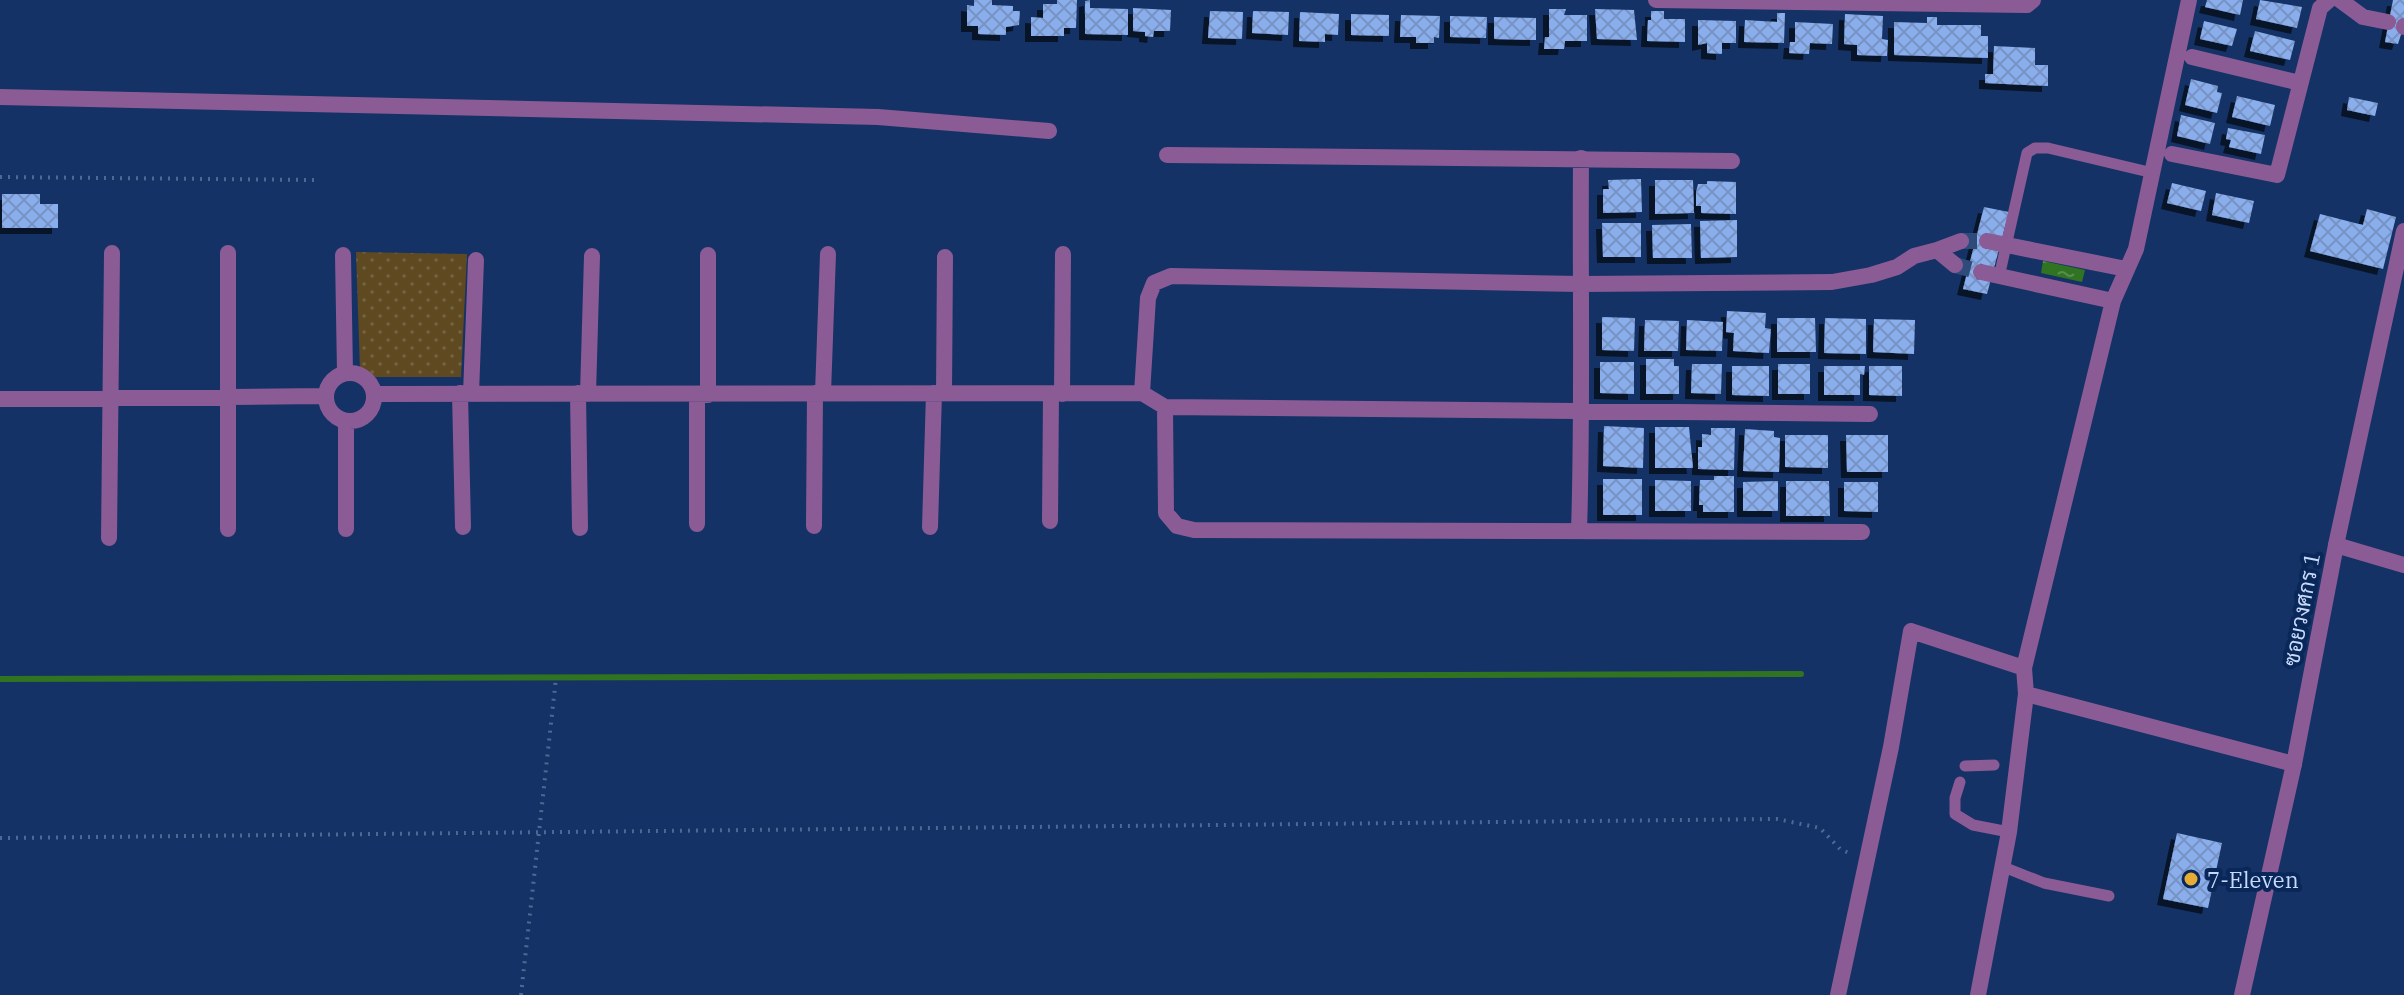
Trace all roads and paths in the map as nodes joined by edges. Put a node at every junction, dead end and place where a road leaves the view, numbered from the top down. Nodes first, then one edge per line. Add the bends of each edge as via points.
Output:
1 (1656, 0) edge
2 (2033, 0) edge
3 (2189, 0) edge
4 (2329, 0) edge
5 (2340, 0) edge
6 (2399, 25) edge
7 (2192, 57) dead end
8 (2300, 83) junction
9 (0, 97) edge
10 (1049, 131) dead end
11 (2172, 154) dead end
12 (1167, 155) dead end
13 (1581, 158) junction
14 (1732, 161) dead end
15 (2153, 173) junction
16 (0, 177) edge
17 (315, 180) dead end
18 (2404, 231) edge
19 (1961, 241) tunnel mouth
20 (1987, 241) tunnel mouth
21 (2007, 244) junction
22 (1937, 250) junction
23 (112, 253) dead end
24 (228, 253) dead end
25 (828, 254) dead end
26 (1063, 254) dead end
27 (343, 255) dead end
28 (708, 255) dead end
29 (592, 256) dead end
30 (945, 257) dead end
31 (476, 260) dead end
32 (1955, 265) tunnel mouth
33 (2126, 269) junction
34 (1981, 272) tunnel mouth
35 (1999, 277) junction
36 (1580, 284) junction
37 (2113, 301) junction
38 (345, 373) junction
39 (583, 393) junction
40 (819, 393) junction
41 (939, 393) junction
42 (1142, 393) junction
43 (374, 394) junction
44 (465, 394) junction
45 (702, 394) junction
46 (1056, 394) junction
47 (325, 396) junction
48 (227, 397) junction
49 (112, 398) junction
50 (0, 399) edge
51 (1165, 407) junction
52 (1583, 413) junction
53 (1870, 414) dead end
54 (346, 421) junction
55 (1050, 521) dead end
56 (697, 524) dead end
57 (814, 526) dead end
58 (463, 527) dead end
59 (930, 527) dead end
60 (580, 528) dead end
61 (228, 529) dead end
62 (346, 529) dead end
63 (1579, 531) junction
64 (1862, 532) dead end
65 (109, 538) dead end
66 (2336, 545) junction
67 (2404, 565) edge
68 (2024, 668) junction
69 (556, 678) dead end
70 (2026, 694) junction
71 (2294, 764) junction
72 (1994, 765) dead end
73 (1965, 766) dead end
74 (1960, 782) dead end
75 (539, 832) junction
76 (2009, 832) junction
77 (0, 838) edge
78 (1867, 861) junction
79 (2001, 866) junction
80 (2109, 896) dead end
81 (521, 995) edge
82 (1838, 995) edge
83 (1978, 995) edge
84 (2242, 995) edge

1 - 2 street via 2027,5
3 - 15 street
4 - 8 street via 2320,8
5 - 6 street via 2363,17
7 - 8 street
8 - 11 street via 2277,175
9 - 10 street via 878,117
12 - 13 street
13 - 14 street
13 - 36 street
15 - 21 lane via 2035,148 2027,153
15 - 33 street via 2136,249
16 - 17 path
18 - 66 street, ซอยวงศกร 1
19 - 22 street
20 - 21 street
21 - 33 street
21 - 35 lane
22 - 32 street
22 - 36 street via 1849,281
23 - 49 street
24 - 48 street
25 - 40 street
26 - 46 street
27 - 38 street
28 - 45 street
29 - 39 street
30 - 41 street
31 - 44 street
33 - 37 street
34 - 35 street
35 - 37 street
36 - 42 street via 1171,276 1154,283 1148,298
36 - 52 street
37 - 68 street
38 - 43 street via 361,375
38 - 47 street via 331,381
39 - 44 street
39 - 45 street
39 - 60 street
40 - 41 street
40 - 45 street
40 - 57 street
41 - 46 street
41 - 59 street
42 - 46 street
42 - 51 street
43 - 44 street
43 - 54 street via 366,416
44 - 58 street
45 - 56 street
46 - 55 street
47 - 48 street
47 - 54 street via 330,411
48 - 49 street
48 - 61 street
49 - 50 street
49 - 65 street
51 - 52 street
51 - 63 street via 1166,513 1177,526
52 - 53 street
52 - 63 street
54 - 62 street
63 - 64 street
66 - 67 street
66 - 71 street, ซอยวงศกร 1
68 - 70 street
68 - 78 street via 1911,631
69 - 75 path
70 - 71 street
70 - 76 street
71 - 84 street, ซอยวงศกร 1
72 - 73 lane
74 - 76 lane via 1955,814 1973,825
75 - 77 path
75 - 78 path via 1777,819 1820,828 1840,849
75 - 81 path
76 - 79 street
78 - 82 street
79 - 80 lane via 2044,883
79 - 83 street

